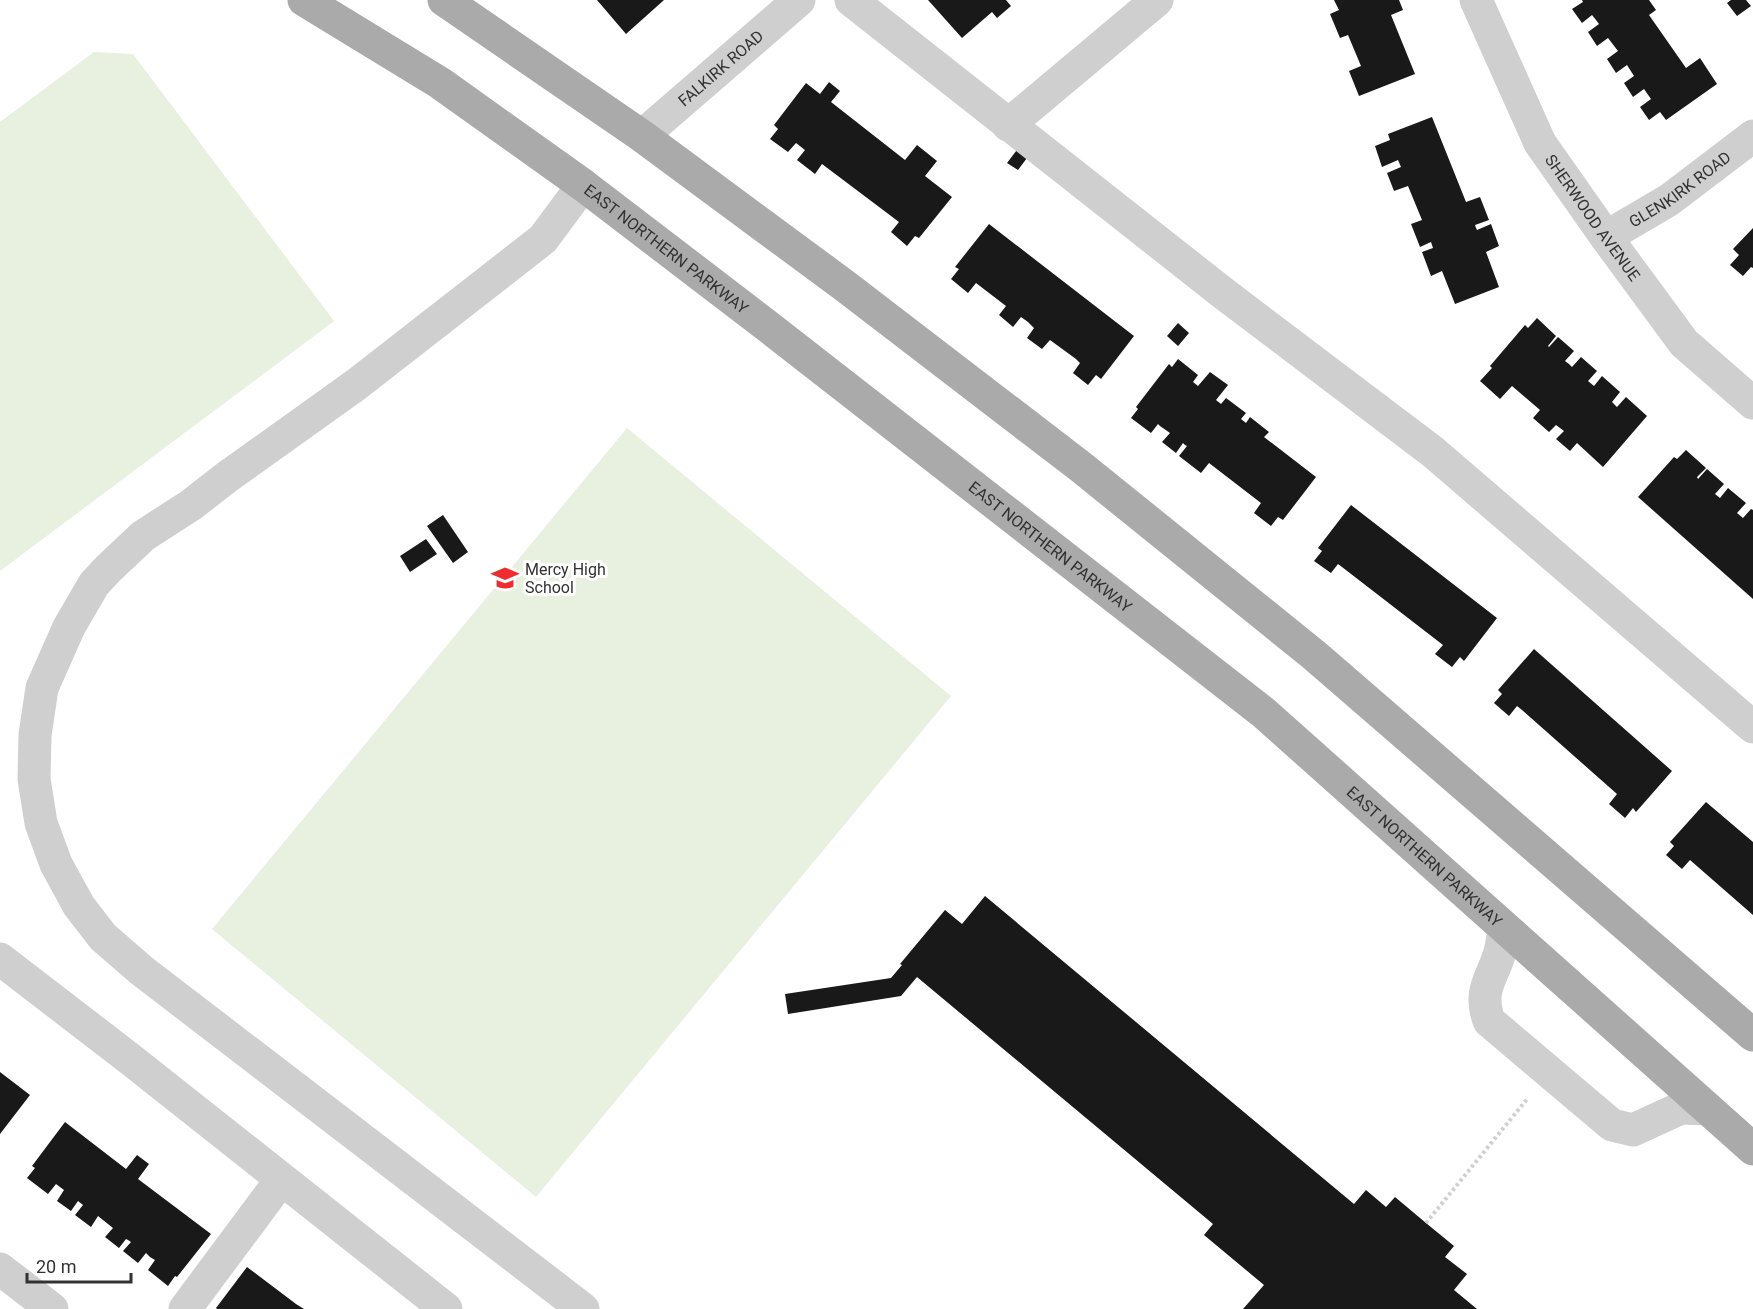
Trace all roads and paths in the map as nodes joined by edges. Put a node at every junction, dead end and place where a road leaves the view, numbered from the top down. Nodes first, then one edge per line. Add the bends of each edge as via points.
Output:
1 (304, 0) edge
2 (444, 0) edge
3 (799, 0) edge
4 (850, 0) edge
5 (1157, 0) edge
6 (1476, 0) edge
7 (1008, 126) junction
8 (642, 136) junction
9 (1753, 136) edge
10 (583, 186) junction
11 (1606, 237) junction
12 (1753, 403) edge
13 (1753, 727) edge
14 (1504, 928) junction
15 (0, 959) edge
16 (1753, 1035) edge
17 (1531, 1095) dead end
18 (1708, 1109) junction
19 (1753, 1149) edge
20 (281, 1180) junction
21 (1426, 1223) dead end
22 (0, 1269) edge
23 (52, 1309) edge
24 (185, 1309) edge
25 (446, 1309) edge
26 (583, 1309) edge

1 - 10 main road, EAST NORTHERN PARKWAY via 440,84
2 - 8 main road
3 - 8 street, FALKIRK ROAD
4 - 7 street
5 - 7 street
6 - 11 street, SHERWOOD AVENUE via 1540,143
7 - 13 street via 1433,452
8 - 16 main road via 1071,459 1314,655
9 - 11 street, GLENKIRK ROAD via 1669,200
10 - 14 main road, EAST NORTHERN PARKWAY via 1264,713
10 - 26 street via 543,239 357,384 143,536 108,569 94,584 69,627 42,688 34,768 41,823 56,864 79,906 103,937
11 - 12 street, SHERWOOD AVENUE via 1684,343
14 - 18 main road, EAST NORTHERN PARKWAY
14 - 18 street via 1500,953 1486,985 1489,1021 1612,1125 1633,1130 1682,1107
15 - 20 street
17 - 21 path
18 - 19 main road, EAST NORTHERN PARKWAY
20 - 24 street
20 - 25 street
22 - 23 street

